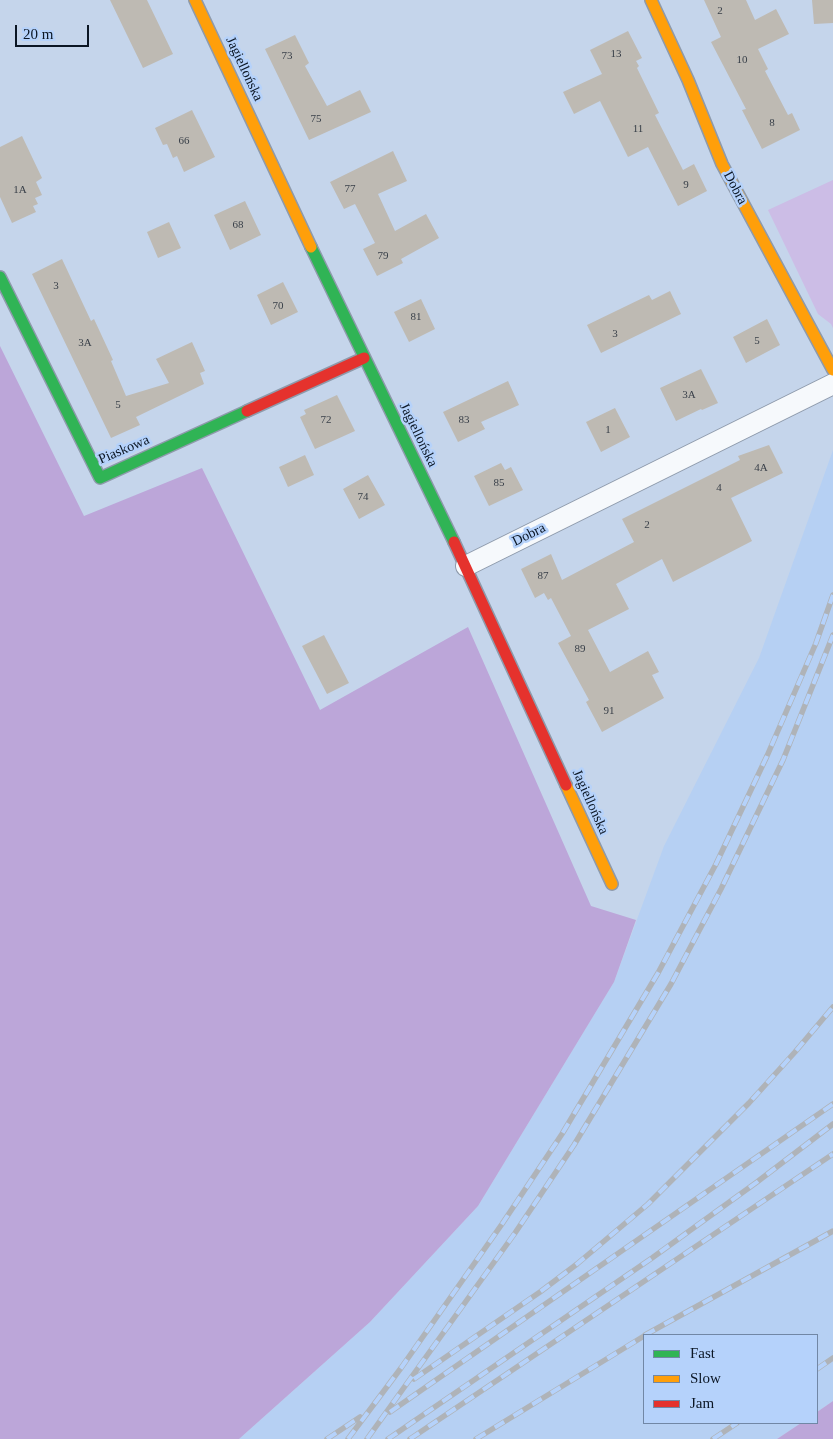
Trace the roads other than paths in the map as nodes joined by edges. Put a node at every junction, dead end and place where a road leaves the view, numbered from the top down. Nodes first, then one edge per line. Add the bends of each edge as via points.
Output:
1 (195, 0) edge
2 (651, 0) edge
3 (0, 277) edge
4 (364, 358) junction
5 (833, 370) edge
6 (833, 384) edge
7 (466, 566) junction
8 (612, 884) dead end

1 - 4 street, Jagiellońska
2 - 5 street, Dobra via 722,164
3 - 4 street, Piaskowa via 100,478
4 - 7 street, Jagiellońska
6 - 7 street, Dobra
7 - 8 street, Jagiellońska

